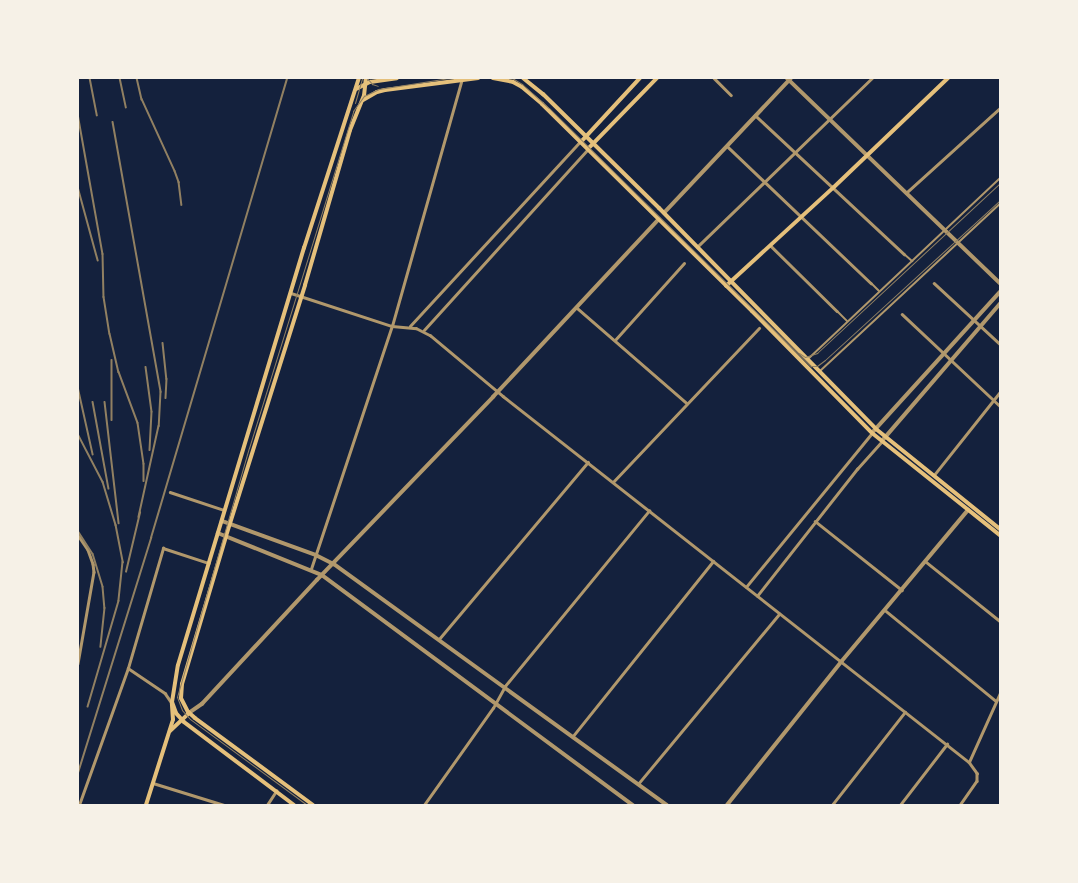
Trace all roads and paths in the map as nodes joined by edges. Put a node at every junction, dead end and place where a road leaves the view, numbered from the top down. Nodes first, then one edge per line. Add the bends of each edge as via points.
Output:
1 (359, 78) edge
2 (366, 78) edge
3 (376, 78) edge
4 (397, 78) edge
5 (478, 78) edge
6 (493, 78) edge
7 (523, 78) edge
8 (640, 78) edge
9 (657, 78) edge
10 (714, 78) edge
11 (872, 78) edge
12 (948, 78) edge
13 (461, 79) edge
14 (789, 79) edge
15 (382, 80) junction
16 (365, 84) junction
17 (356, 89) junction
18 (731, 95) dead end
19 (361, 102) junction
20 (1000, 108) edge
21 (755, 115) junction
22 (829, 118) junction
23 (586, 136) junction
24 (581, 142) junction
25 (594, 144) junction
26 (727, 145) junction
27 (588, 149) junction
28 (794, 152) junction
29 (867, 154) junction
30 (1000, 178) edge
31 (765, 181) junction
32 (833, 188) junction
33 (906, 193) junction
34 (1000, 204) edge
35 (664, 213) junction
36 (801, 216) junction
37 (659, 219) junction
38 (945, 229) junction
39 (958, 243) junction
40 (769, 244) junction
41 (697, 247) junction
42 (904, 254) joint
43 (912, 261) junction
44 (684, 264) dead end
45 (731, 280) junction
46 (871, 283) joint
47 (934, 283) dead end
48 (1000, 283) edge
49 (726, 286) junction
50 (879, 291) junction
51 (1000, 292) edge
52 (291, 293) junction
53 (301, 296) junction
54 (1000, 304) edge
55 (576, 307) junction
56 (837, 310) joint
57 (902, 314) dead end
58 (974, 320) junction
59 (847, 321) junction
60 (392, 326) junction
61 (410, 326) junction
62 (981, 327) junction
63 (759, 328) dead end
64 (424, 330) junction
65 (615, 340) junction
66 (1000, 344) edge
67 (944, 354) junction
68 (807, 360) junction
69 (951, 361) junction
70 (819, 371) junction
71 (498, 392) junction
72 (1000, 392) edge
73 (993, 401) junction
74 (687, 403) junction
75 (1000, 406) edge
76 (876, 429) junction
77 (872, 433) junction
78 (886, 437) junction
79 (882, 441) junction
80 (588, 462) junction
81 (934, 475) junction
82 (613, 482) junction
83 (170, 492) dead end
84 (971, 506) junction
85 (968, 510) junction
86 (225, 511) junction
87 (649, 511) junction
88 (222, 521) junction
89 (815, 521) junction
90 (230, 524) junction
91 (1000, 529) edge
92 (218, 533) junction
93 (78, 535) edge
94 (1000, 535) edge
95 (226, 536) junction
96 (316, 555) junction
97 (713, 561) junction
98 (926, 561) junction
99 (209, 563) junction
100 (334, 564) junction
101 (311, 569) junction
102 (322, 575) junction
103 (746, 587) junction
104 (902, 591) junction
105 (757, 596) junction
106 (886, 611) junction
107 (780, 614) junction
108 (1000, 621) edge
109 (439, 639) junction
110 (842, 662) junction
111 (78, 664) edge
112 (128, 668) junction
113 (505, 686) junction
114 (1000, 693) edge
115 (996, 701) junction
116 (172, 702) junction
117 (495, 703) junction
118 (905, 712) junction
119 (189, 713) junction
120 (182, 720) junction
121 (169, 732) junction
122 (573, 736) junction
123 (947, 744) junction
124 (969, 762) junction
125 (153, 783) junction
126 (638, 784) junction
127 (276, 791) junction
128 (79, 805) edge
129 (146, 805) edge
130 (224, 805) edge
131 (267, 805) edge
132 (294, 805) edge
133 (313, 805) edge
134 (424, 805) edge
135 (633, 805) edge
136 (667, 805) edge
137 (727, 805) edge
138 (832, 805) edge
139 (900, 805) edge
140 (960, 805) edge

1 - 17 main road
2 - 16 main road
3 - 15 main road
4 - 15 main road
5 - 13 main road
6 - 24 main road via 522,87
7 - 23 main road
8 - 23 main road
9 - 25 main road
10 - 18 street
11 - 22 street
12 - 29 main road
13 - 19 main road via 386,90 370,95
13 - 60 street
14 - 21 street
14 - 22 street
15 - 16 main road
16 - 17 main road
16 - 19 main road
17 - 52 main road via 323,184
19 - 53 main road via 350,130
20 - 33 street
21 - 26 street
21 - 28 street
22 - 28 street
22 - 29 street
23 - 24 main road
23 - 25 main road
24 - 27 main road
24 - 61 street
25 - 27 main road
25 - 35 main road
26 - 31 street
26 - 35 street
27 - 37 main road
27 - 64 street
28 - 31 street
28 - 32 street
29 - 32 main road
29 - 33 street
30 - 38 street
31 - 36 street
31 - 41 street
32 - 36 main road
32 - 42 street
33 - 38 street
34 - 39 street
35 - 37 main road
35 - 41 main road
36 - 40 main road
36 - 46 street
37 - 49 main road
37 - 55 street
38 - 39 street
38 - 43 street
39 - 48 street
39 - 70 street
40 - 45 main road
40 - 56 street
41 - 45 main road
42 - 43 street
43 - 50 street
44 - 65 street
45 - 49 main road
45 - 68 main road
46 - 50 street
47 - 58 street
49 - 77 main road
50 - 59 street
51 - 58 street
52 - 53 street
52 - 86 main road
53 - 60 street
53 - 90 main road
54 - 62 street
55 - 65 street
55 - 71 street
56 - 59 street
57 - 67 street
58 - 62 street
58 - 67 street
59 - 68 street
60 - 61 street
60 - 96 street
61 - 64 street
62 - 66 street
62 - 69 street
63 - 74 street
64 - 71 street
65 - 74 street
67 - 69 street
67 - 76 street
68 - 70 main road
69 - 73 street
69 - 78 street
70 - 76 main road
71 - 80 street
71 - 100 street
72 - 73 street
73 - 75 street
73 - 81 street
74 - 82 street
76 - 77 street
76 - 78 main road
77 - 79 main road
77 - 103 street
78 - 79 street
78 - 81 main road
79 - 85 main road
79 - 89 street
80 - 82 street
80 - 109 street
81 - 84 main road
82 - 87 street
83 - 86 street
84 - 85 street
84 - 91 main road
85 - 94 main road
85 - 98 street
86 - 88 main road
87 - 97 street
87 - 113 street
88 - 90 street
88 - 92 main road
89 - 104 street
89 - 105 street
90 - 95 main road
90 - 96 street
92 - 95 street
92 - 99 main road
93 - 111 street via 88,550 94,572
95 - 101 street
95 - 119 main road via 182,684 181,698
96 - 100 street
96 - 101 street
97 - 103 street
97 - 122 street
98 - 104 street
98 - 108 street
99 - 112 street via 163,548
99 - 116 main road via 178,665
100 - 102 street
100 - 109 street
101 - 102 street
102 - 117 street
102 - 119 street via 202,704
103 - 105 street
104 - 106 street
105 - 107 street
106 - 110 street
106 - 115 street
107 - 110 street
107 - 126 street
109 - 113 street
110 - 118 street
110 - 137 street
112 - 116 street via 164,693
112 - 128 street
113 - 117 street
113 - 122 street
114 - 115 street
115 - 124 street
116 - 120 main road
116 - 121 main road via 173,720
117 - 134 street
117 - 135 street
118 - 123 street
118 - 138 street
119 - 120 main road
119 - 133 main road
120 - 121 main road
120 - 127 main road
121 - 125 main road
122 - 126 street
123 - 124 street
123 - 139 street
124 - 140 street via 978,777
125 - 129 main road
125 - 130 street
126 - 136 street
127 - 131 street
127 - 132 main road

